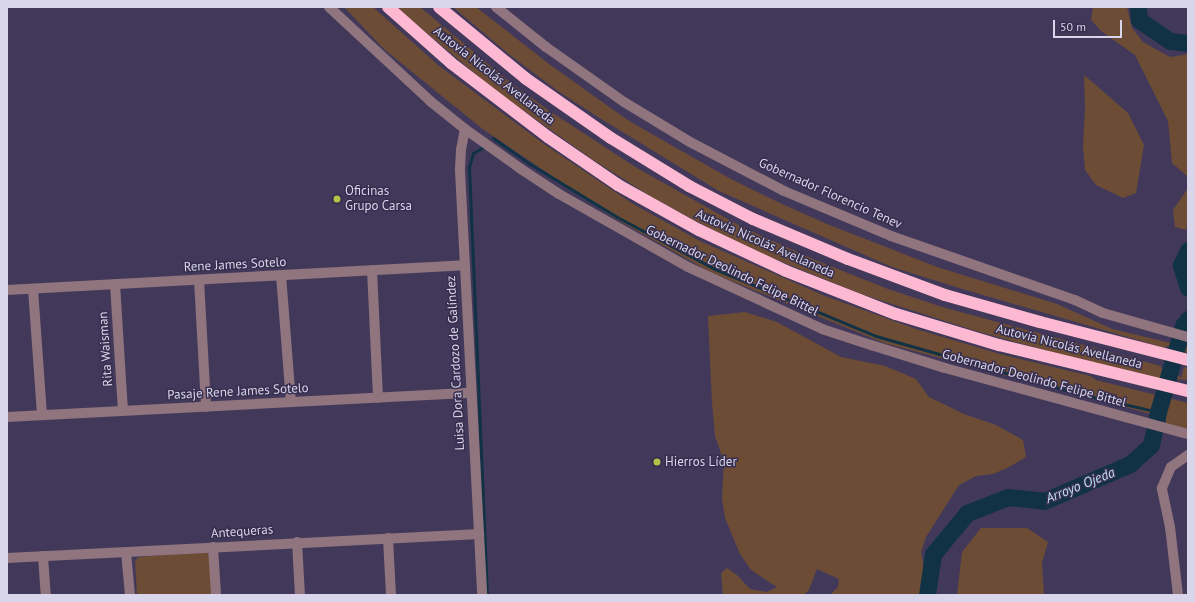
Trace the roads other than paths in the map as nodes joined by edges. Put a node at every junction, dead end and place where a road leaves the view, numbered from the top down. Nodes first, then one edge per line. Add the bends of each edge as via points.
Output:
1 (329, 7) edge
2 (388, 7) edge
3 (439, 7) edge
4 (496, 7) edge
5 (465, 129) junction
6 (464, 264) junction
7 (372, 270) junction
8 (281, 275) junction
9 (199, 280) junction
10 (115, 284) junction
11 (33, 289) junction
12 (7, 290) edge
13 (1188, 337) edge
14 (1186, 359) edge
15 (1188, 391) edge
16 (471, 393) junction
17 (378, 398) junction
18 (291, 402) junction
19 (206, 407) junction
20 (123, 411) junction
21 (42, 415) junction
22 (7, 417) edge
23 (1188, 434) edge
24 (1188, 455) edge
25 (479, 534) junction
26 (388, 538) junction
27 (297, 542) junction
28 (213, 547) junction
29 (126, 552) junction
30 (43, 556) junction
31 (7, 558) edge
32 (46, 595) edge
33 (130, 595) edge
34 (216, 595) edge
35 (300, 595) edge
36 (392, 595) edge
37 (482, 595) edge
38 (1178, 595) edge

1 - 5 street, Gobernador Deolindo Felipe Bittel via 430,101
2 - 15 highway, Autovía Nicolás Avellaneda via 451,63 548,137 618,185 698,230 786,271 896,314 999,345
3 - 14 highway, Autovía Nicolás Avellaneda via 525,78 611,138 689,186 753,219 848,260 945,295
4 - 13 street, Gobernador Florencio Tenev via 546,47 624,102 690,142 784,191 891,236 1075,300 1103,313
5 - 6 street, Luisa Dora Cardozo de Galíndez via 460,171
5 - 23 street, Gobernador Deolindo Felipe Bittel via 521,169 637,239 688,267 822,329 931,364
6 - 7 street, Rene James Sotelo
6 - 16 street, Luisa Dora Cardozo de Galíndez
7 - 8 street, Rene James Sotelo
7 - 17 street
8 - 9 street, Rene James Sotelo
8 - 18 street
9 - 10 street, Rene James Sotelo
9 - 19 street
10 - 11 street, Rene James Sotelo
10 - 20 street, Rita Waisman
11 - 12 street, Rene James Sotelo
11 - 21 street
16 - 17 street, Pasaje Rene James Sotelo
16 - 25 street, Luisa Dora Cardozo de Galíndez
17 - 18 street, Pasaje Rene James Sotelo
18 - 19 street, Pasaje Rene James Sotelo
19 - 20 street, Pasaje Rene James Sotelo
20 - 21 street, Pasaje Rene James Sotelo
21 - 22 street, Pasaje Rene James Sotelo
24 - 38 street via 1171,467 1162,488 1170,527
25 - 26 street, Antequeras
25 - 37 street, Luisa Dora Cardozo de Galíndez
26 - 27 street, Antequeras
26 - 36 street
27 - 28 street, Antequeras
27 - 35 street
28 - 29 street, Antequeras
28 - 34 street
29 - 30 street, Antequeras
29 - 33 street
30 - 31 street, Antequeras
30 - 32 street

